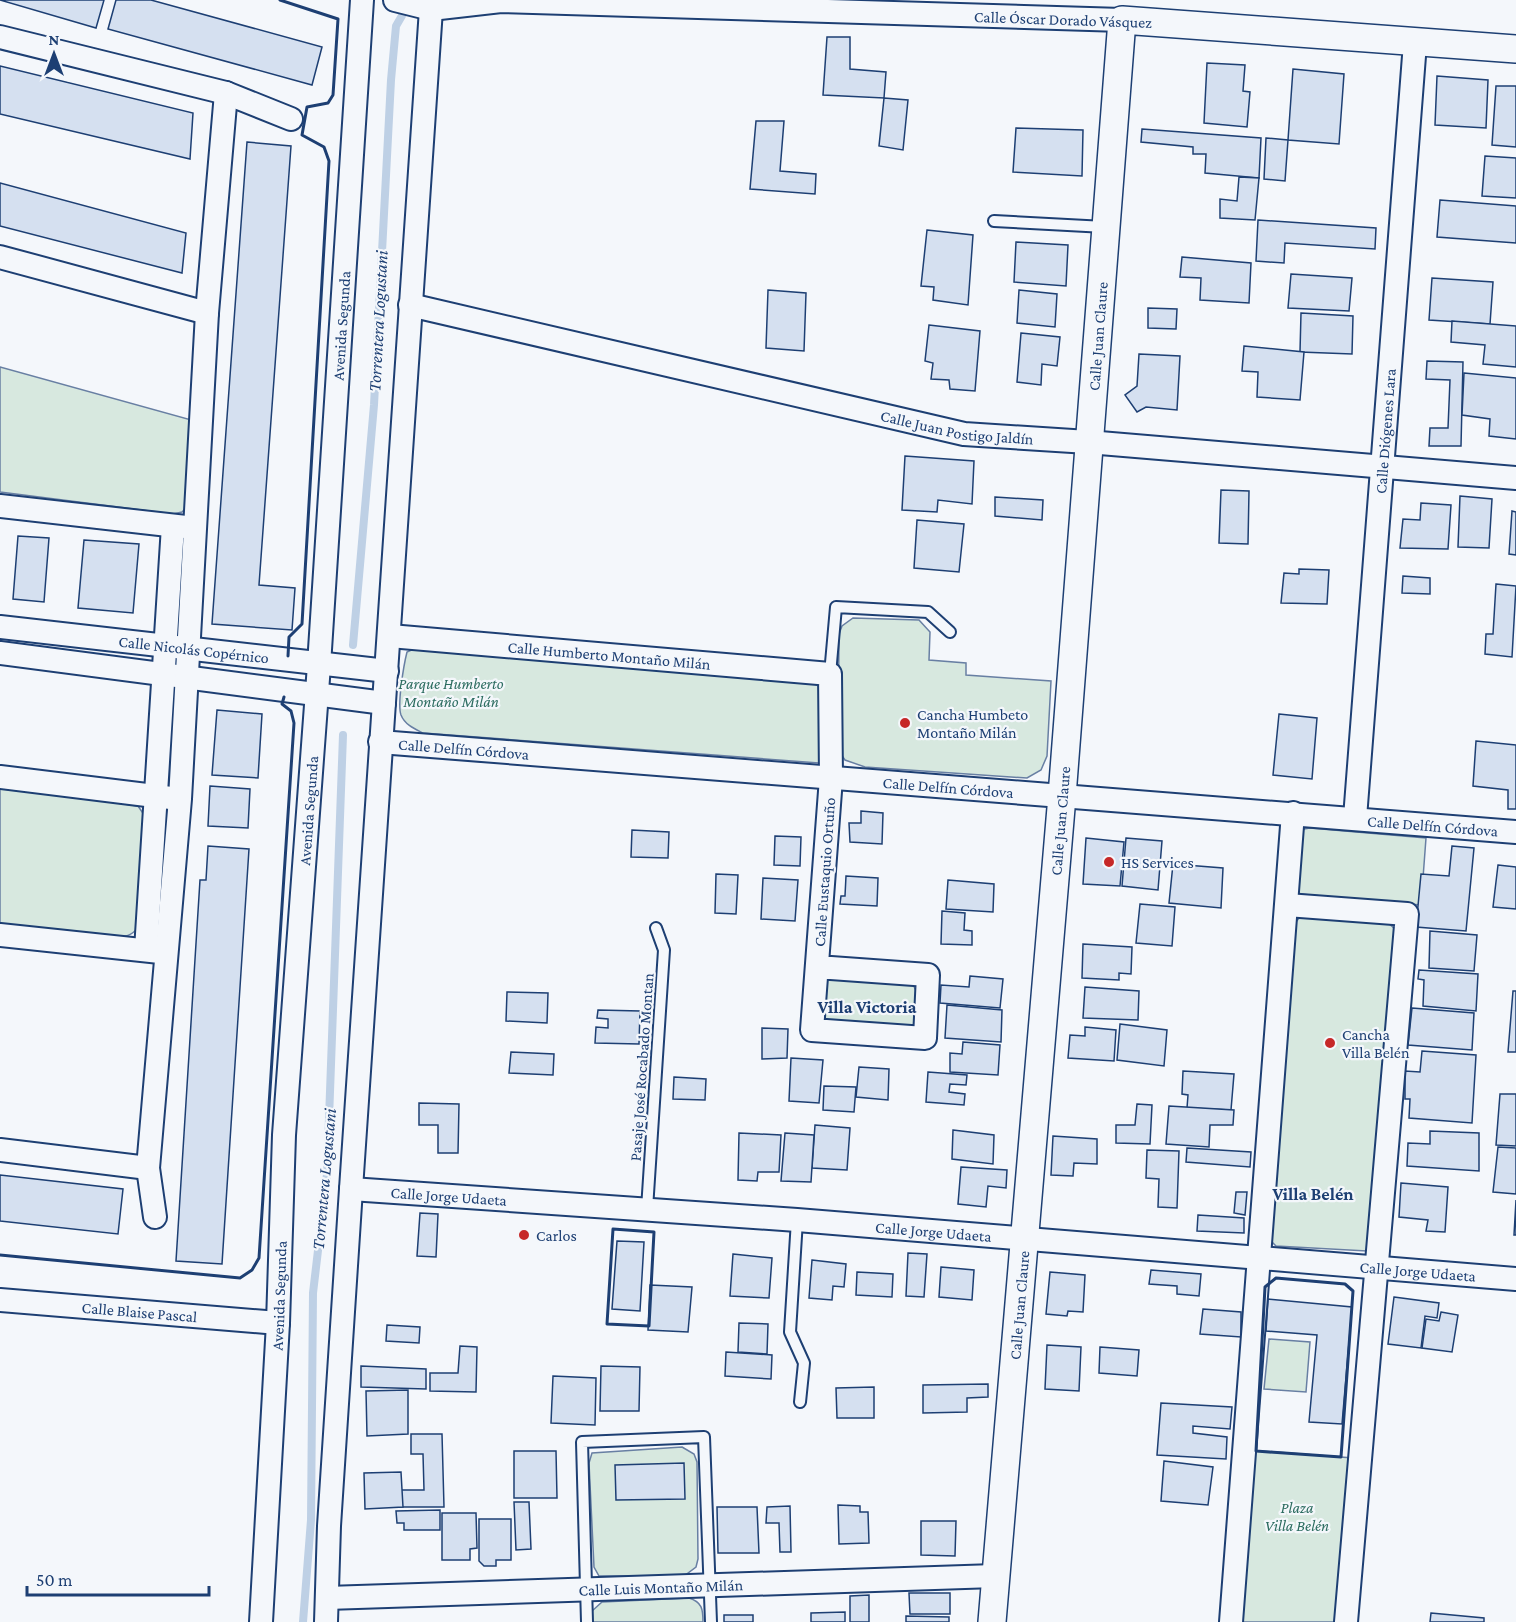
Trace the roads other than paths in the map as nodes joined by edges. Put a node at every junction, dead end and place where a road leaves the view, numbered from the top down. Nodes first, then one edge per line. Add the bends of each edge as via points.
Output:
1 (362, 0) edge
2 (409, 4) edge
3 (877, 6) edge
4 (1122, 20) junction
5 (0, 37) edge
6 (1415, 43) junction
7 (1516, 49) edge
8 (226, 93) junction
9 (291, 119) dead end
10 (993, 221) dead end
11 (1105, 227) junction
12 (0, 257) edge
13 (410, 305) junction
14 (207, 313) junction
15 (1088, 442) junction
16 (1382, 466) junction
17 (1516, 478) edge
18 (0, 506) edge
19 (173, 526) junction
20 (196, 529) junction
21 (0, 627) edge
22 (950, 632) dead end
23 (390, 636) junction
24 (166, 647) junction
25 (189, 650) junction
26 (0, 653) edge
27 (319, 665) junction
28 (387, 671) junction
29 (164, 674) junction
30 (830, 674) junction
31 (188, 678) junction
32 (315, 695) junction
33 (384, 703) junction
34 (380, 742) junction
35 (0, 777) edge
36 (831, 778) junction
37 (157, 796) junction
38 (1062, 796) junction
39 (180, 799) junction
40 (1293, 813) junction
41 (1355, 818) junction
42 (1516, 832) edge
43 (1287, 905) junction
44 (656, 928) dead end
45 (0, 935) edge
46 (156, 952) junction
47 (817, 967) junction
48 (0, 1150) edge
49 (148, 1168) junction
50 (351, 1189) junction
51 (647, 1209) junction
52 (155, 1217) dead end
53 (797, 1220) junction
54 (1025, 1239) junction
55 (1259, 1257) junction
56 (1378, 1267) junction
57 (1516, 1279) edge
58 (0, 1300) edge
59 (278, 1323) junction
60 (800, 1401) dead end
61 (995, 1576) junction
62 (710, 1586) junction
63 (586, 1590) junction
64 (327, 1599) junction
65 (261, 1622) edge
66 (326, 1622) edge
67 (587, 1622) edge
68 (711, 1622) edge
69 (992, 1622) edge
70 (1231, 1622) edge
71 (1346, 1622) edge

1 - 27 street, Avenida Segunda
2 - 3 street, Calle Óscar Dorado Vásquez via 501,1
2 - 13 street
3 - 4 street, Calle Óscar Dorado Vásquez
4 - 6 street, Calle Óscar Dorado Vásquez
4 - 11 street, Calle Juan Claure
5 - 8 street
6 - 7 street, Calle Óscar Dorado Vásquez
6 - 16 street, Calle Diógenes Lara
8 - 9 street
8 - 14 street
10 - 11 lane
11 - 15 street, Calle Juan Claure
12 - 14 street
13 - 15 street, Calle Juan Postigo Jaldín via 964,434
13 - 23 street
14 - 20 street
15 - 16 street, Calle Juan Postigo Jaldín
15 - 38 street, Calle Juan Claure
16 - 17 street, Calle Juan Postigo Jaldín
16 - 41 street, Calle Diógenes Lara
18 - 19 street
19 - 20 street
19 - 24 street
20 - 25 street
21 - 24 street, Calle Nicolás Copérnico
22 - 30 lane via 928,612 836,607
23 - 28 street
23 - 30 street, Calle Humberto Montaño Milán
24 - 25 street, Calle Nicolás Copérnico
24 - 29 street
25 - 27 street, Calle Nicolás Copérnico
25 - 31 street
26 - 29 street, Calle Nicolás Copérnico
27 - 28 street, Calle Nicolás Copérnico
27 - 32 street, Avenida Segunda
28 - 33 street
29 - 31 street, Calle Nicolás Copérnico
29 - 37 street
30 - 36 street, Calle Eustaquio Ortuño
31 - 32 street, Calle Nicolás Copérnico
31 - 39 street
32 - 33 street, Calle Nicolás Copérnico
32 - 59 street, Avenida Segunda via 284,1135
33 - 34 street
34 - 36 street, Calle Delfín Córdova
34 - 50 street
35 - 37 street
36 - 38 street, Calle Delfín Córdova
36 - 47 street, Calle Eustaquio Ortuño
37 - 39 street
37 - 46 street
38 - 40 street, Calle Delfín Córdova
38 - 54 street, Calle Juan Claure
39 - 46 street
40 - 41 street, Calle Delfín Córdova
40 - 43 street
41 - 42 street, Calle Delfín Córdova
43 - 55 street
43 - 56 street via 1407,914
44 - 51 lane, Pasaje José Rocabado Montan via 664,950
45 - 46 street
46 - 49 street
47 - 47 street, Calle Eustaquio Ortuño via 812,1030 925,1038 928,975
48 - 49 street
49 - 52 street
50 - 51 street, Calle Jorge Udaeta
50 - 64 street
51 - 53 street, Calle Jorge Udaeta
53 - 54 street, Calle Jorge Udaeta
53 - 60 lane via 790,1332 804,1362
54 - 55 street, Calle Jorge Udaeta
54 - 61 street, Calle Juan Claure
55 - 56 street, Calle Jorge Udaeta
55 - 70 street
56 - 57 street, Calle Jorge Udaeta
56 - 71 street
58 - 59 street, Calle Blaise Pascal
59 - 65 street, Avenida Segunda
61 - 62 street, Calle Luis Montaño Milán
61 - 69 street, Calle Juan Claure
62 - 63 street, Calle Luis Montaño Milán
62 - 63 lane via 704,1437 582,1442
62 - 68 lane
63 - 64 street, Calle Luis Montaño Milán
63 - 67 lane
64 - 66 street

